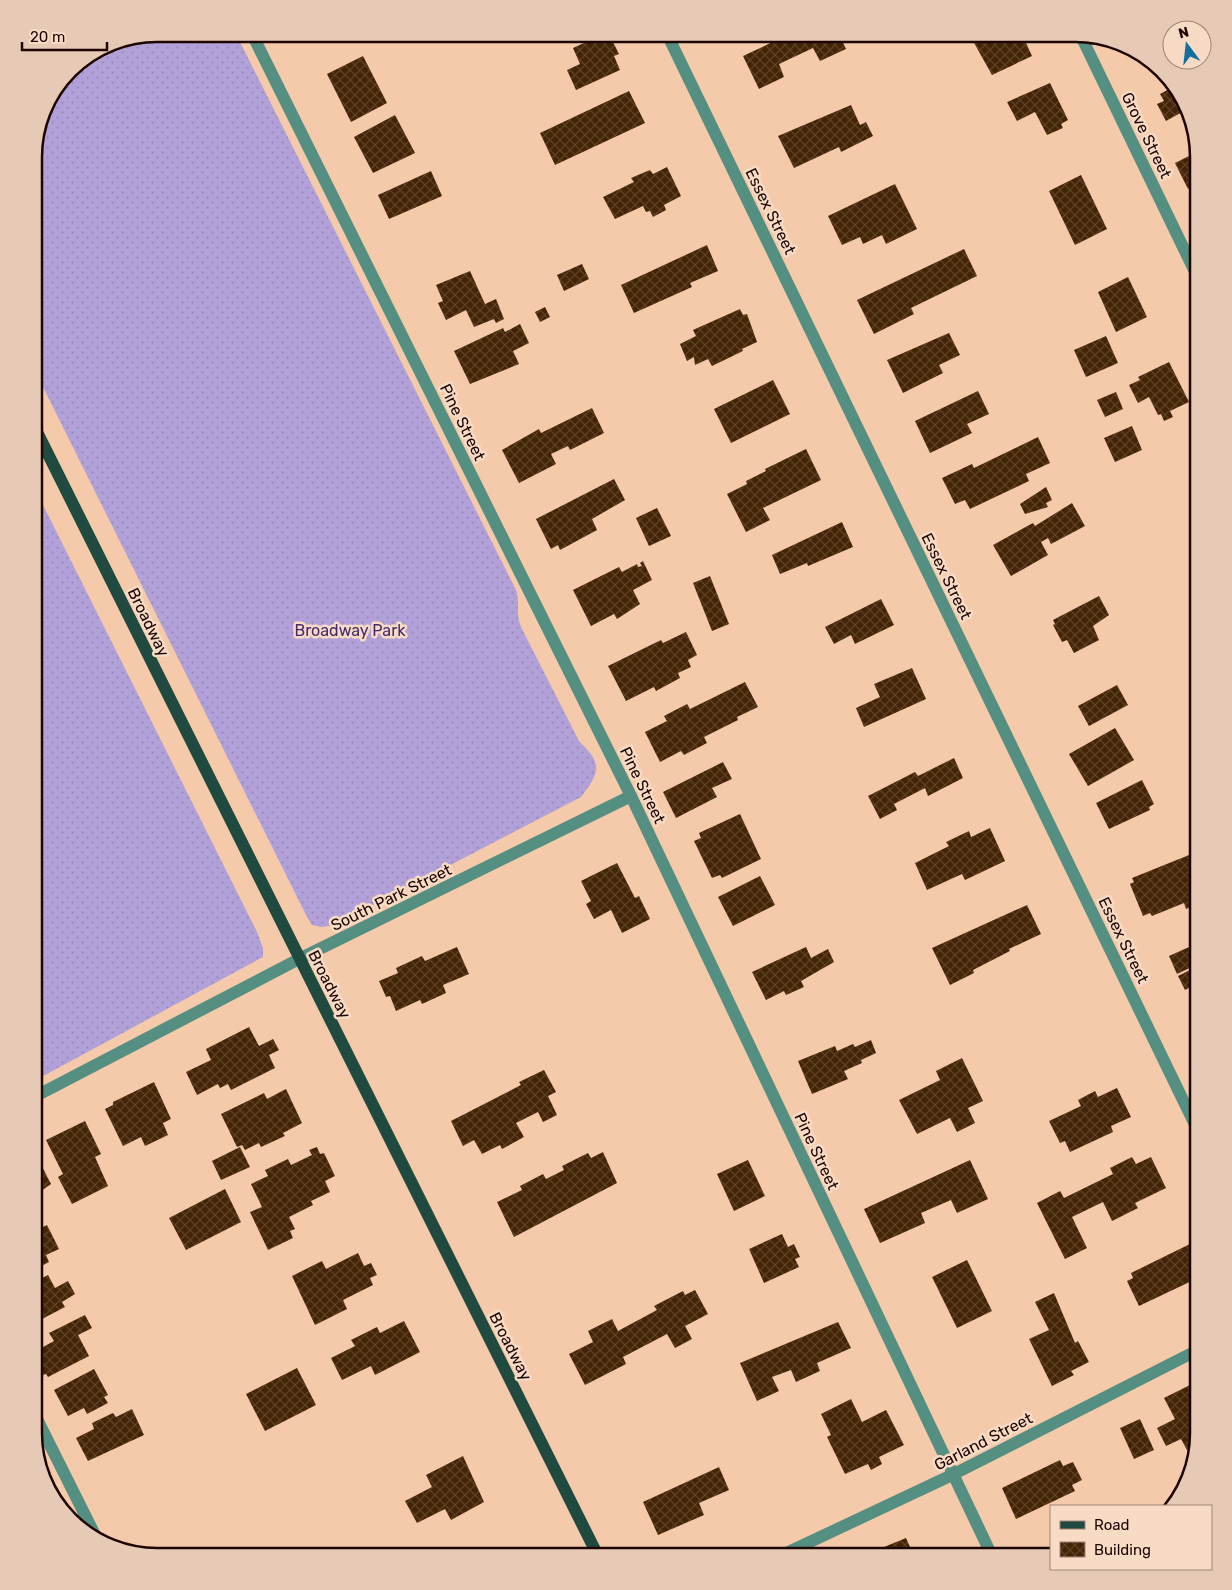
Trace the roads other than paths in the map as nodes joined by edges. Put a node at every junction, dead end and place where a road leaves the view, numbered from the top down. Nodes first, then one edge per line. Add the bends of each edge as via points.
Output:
1 (256, 43) edge
2 (671, 43) edge
3 (1084, 43) edge
4 (1190, 261) edge
5 (43, 444) edge
6 (631, 796) junction
7 (299, 959) junction
8 (42, 1092) edge
9 (1190, 1115) edge
10 (1190, 1354) edge
11 (42, 1429) edge
12 (952, 1475) junction
13 (91, 1527) edge
14 (594, 1548) edge
15 (797, 1548) edge
16 (988, 1548) edge

1 - 6 street, Pine Street
2 - 9 street, Essex Street
3 - 4 street, Grove Street
5 - 7 main road, Broadway
6 - 7 street, South Park Street
6 - 12 street, Pine Street
7 - 8 street, South Park Street
7 - 14 main road, Broadway
10 - 12 street, Garland Street
11 - 13 street
12 - 15 street, Garland Street
12 - 16 street, Pine Street

